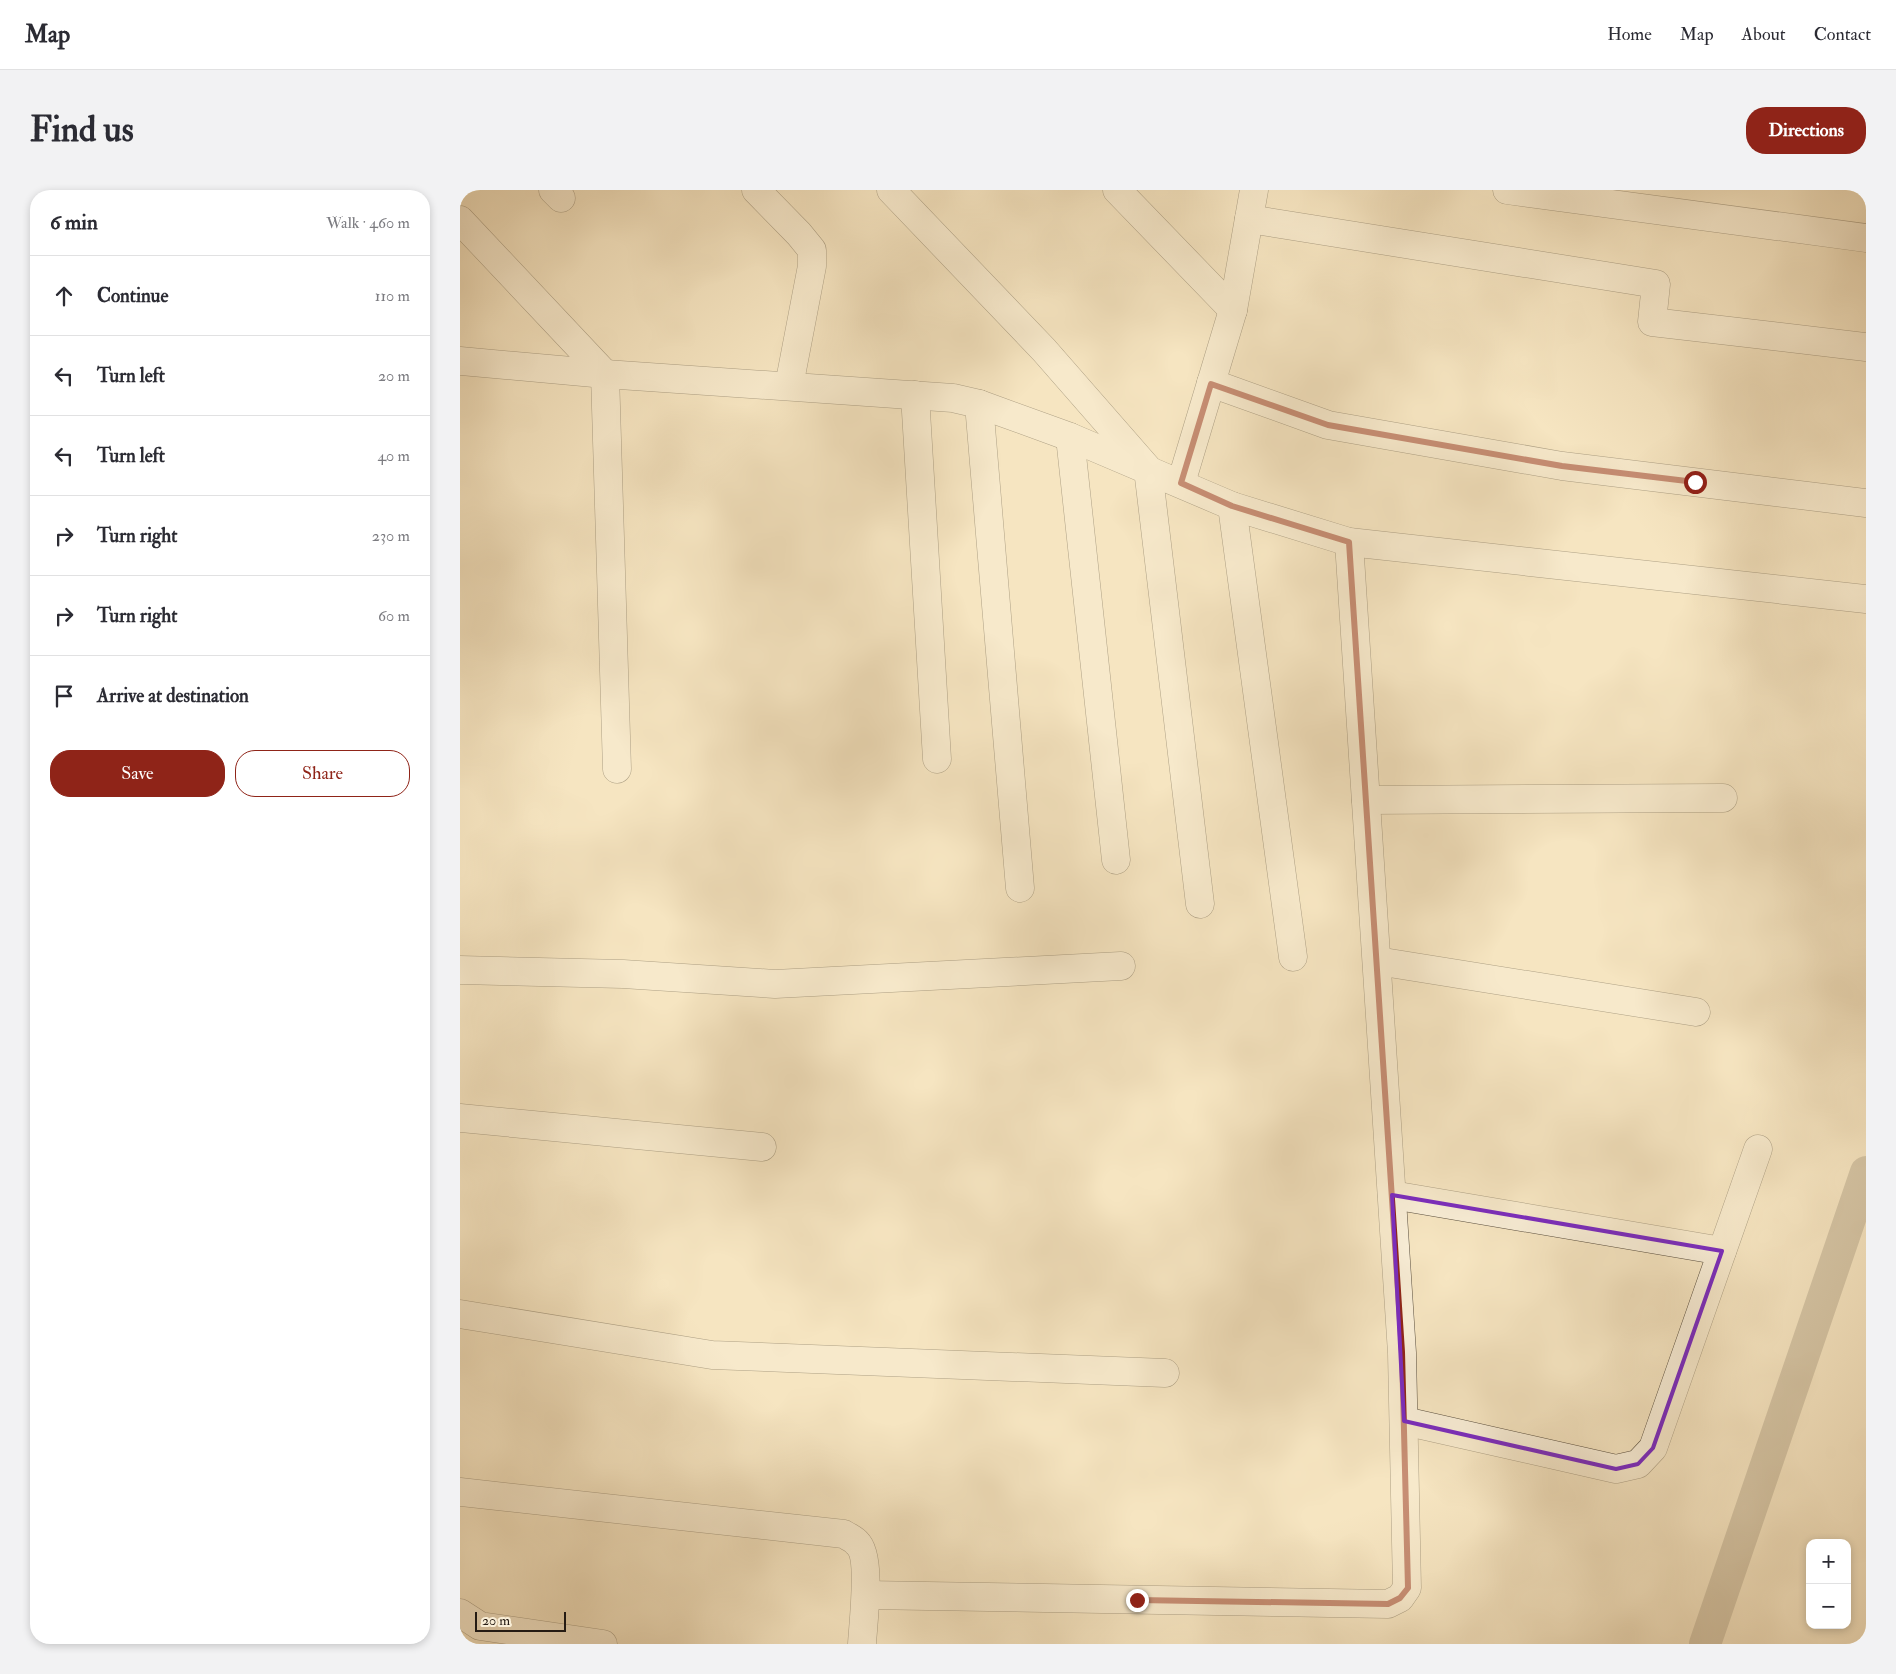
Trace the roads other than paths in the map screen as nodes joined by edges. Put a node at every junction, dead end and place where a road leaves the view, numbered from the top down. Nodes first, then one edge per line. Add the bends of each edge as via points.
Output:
1 (756, 190) edge
2 (891, 190) edge
3 (1118, 190) edge
4 (1507, 190) edge
5 (1251, 198) edge
6 (460, 220) edge
7 (1866, 238) edge
8 (1233, 310) junction
9 (1866, 347) edge
10 (460, 361) edge
11 (605, 374) junction
12 (1211, 384) junction
13 (789, 386) junction
14 (915, 395) junction
15 (979, 404) junction
16 (1070, 437) junction
17 (1148, 469) junction
18 (1181, 483) junction
19 (1866, 503) edge
20 (1232, 506) junction
21 (1349, 542) junction
22 (1866, 599) edge
23 (937, 759) dead end
24 (616, 769) dead end
25 (1723, 798) dead end
26 (1366, 800) junction
27 (1116, 860) dead end
28 (1020, 888) dead end
29 (1200, 904) dead end
30 (1293, 957) dead end
31 (1377, 961) junction
32 (1121, 966) dead end
33 (460, 970) edge
34 (1696, 1012) dead end
35 (460, 1118) edge
36 (762, 1147) dead end
37 (1758, 1149) dead end
38 (1392, 1195) junction
39 (1722, 1252) junction
40 (460, 1314) edge
41 (1165, 1373) dead end
42 (1404, 1421) junction
43 (460, 1492) edge
44 (866, 1595) junction
45 (460, 1613) edge
46 (603, 1644) edge
47 (862, 1644) edge

1 - 13 street via 812,250 812,266
2 - 17 street via 1044,350
3 - 8 street
4 - 7 street
5 - 8 street
5 - 9 street via 1656,284 1652,322
6 - 11 street
8 - 12 street
10 - 11 street
11 - 13 street
11 - 24 street
12 - 18 street
12 - 19 street via 1328,425 1562,466
13 - 14 street
14 - 15 street
14 - 23 street
15 - 16 street
15 - 28 street
16 - 17 street
16 - 27 street
17 - 18 street
17 - 29 street
18 - 20 street
20 - 21 street
20 - 30 street
21 - 22 street
21 - 26 street
25 - 26 street
26 - 31 street
31 - 34 street
31 - 38 street
32 - 33 street via 775,984 623,974
35 - 36 street
37 - 39 street
38 - 39 street
38 - 42 street
39 - 42 street via 1653,1448 1638,1464 1616,1470
40 - 41 street via 712,1355
42 - 44 street via 1408,1588 1400,1598 1388,1604
43 - 44 street via 844,1534 858,1543 864,1555
44 - 47 street
45 - 46 street via 480,1626

